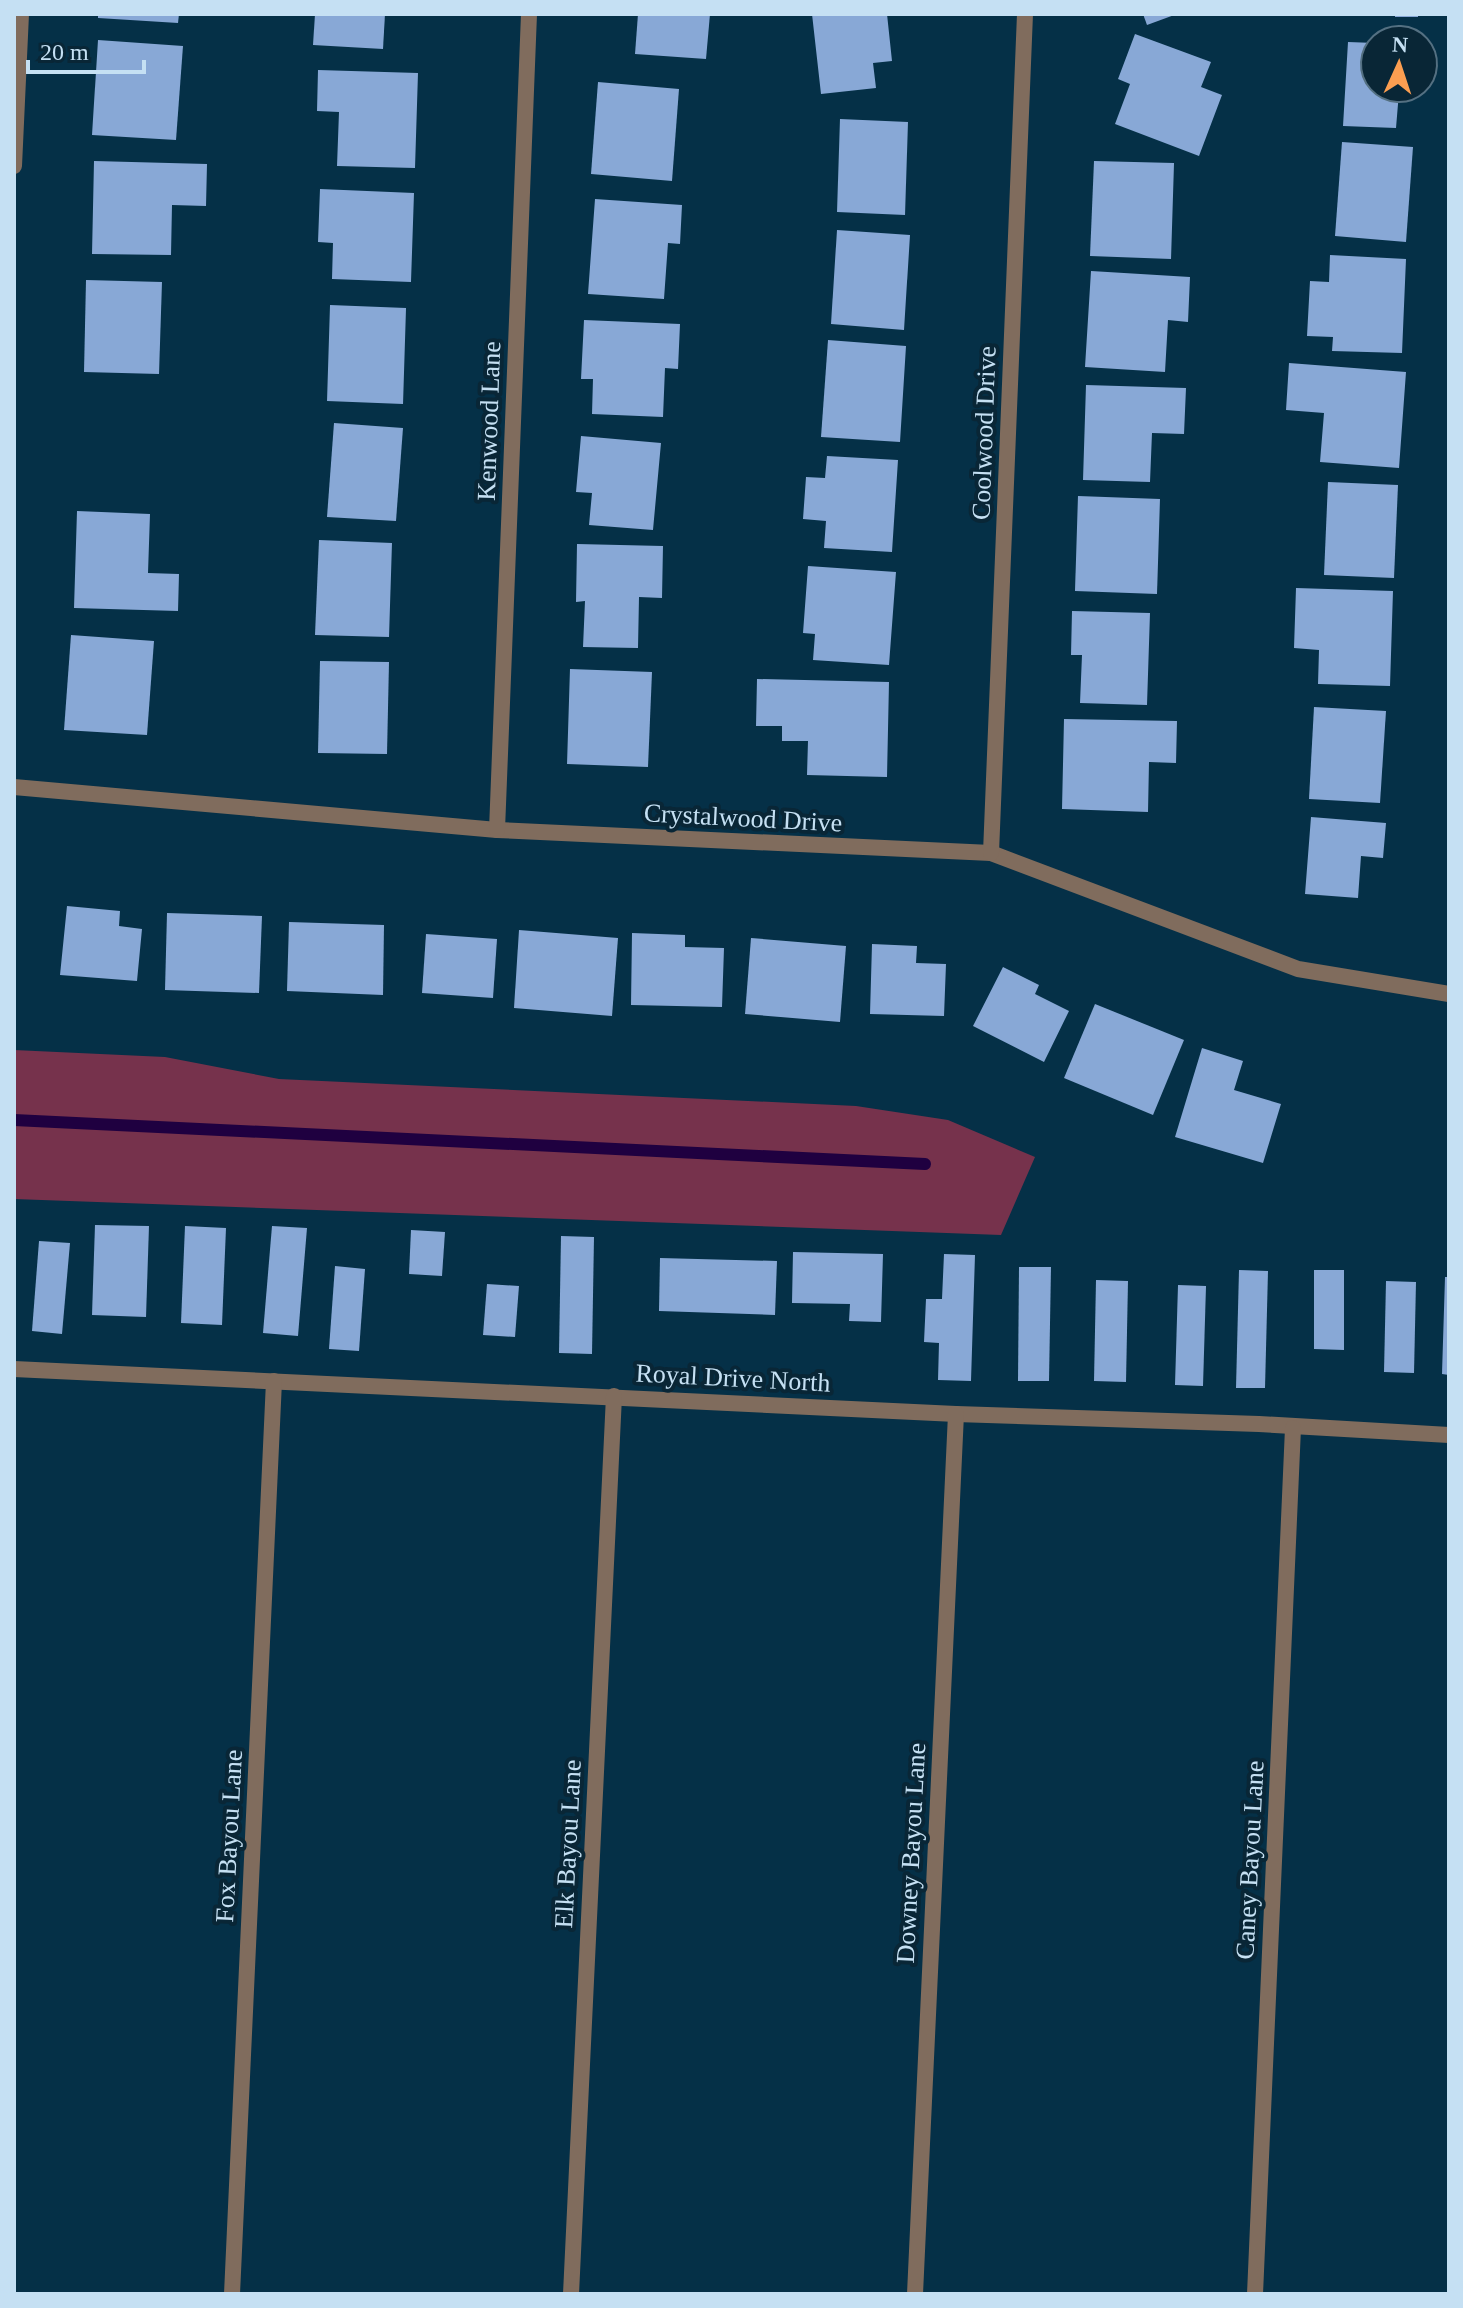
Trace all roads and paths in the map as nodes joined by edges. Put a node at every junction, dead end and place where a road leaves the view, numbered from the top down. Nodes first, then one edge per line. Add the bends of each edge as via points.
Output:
1 (21, 14) edge
2 (529, 14) edge
3 (1025, 14) edge
4 (14, 166) edge
5 (14, 787) edge
6 (497, 830) junction
7 (991, 853) junction
8 (1449, 994) edge
9 (14, 1369) edge
10 (274, 1381) junction
11 (614, 1396) junction
12 (956, 1414) junction
13 (1293, 1428) junction
14 (1449, 1435) edge
15 (232, 2294) edge
16 (571, 2294) edge
17 (915, 2294) edge
18 (1255, 2294) edge

1 - 4 street
2 - 6 street, Kenwood Lane
3 - 7 street, Coolwood Drive
5 - 6 street, Crystalwood Drive
6 - 7 street, Crystalwood Drive
7 - 8 street, Crystalwood Drive via 1298,969
9 - 10 street, Royal Drive North
10 - 11 street, Royal Drive North
10 - 15 street, Fox Bayou Lane
11 - 12 street, Royal Drive North
11 - 16 street, Elk Bayou Lane
12 - 13 street, Royal Drive North
12 - 17 street, Downey Bayou Lane
13 - 14 street, Royal Drive North
13 - 18 street, Caney Bayou Lane

